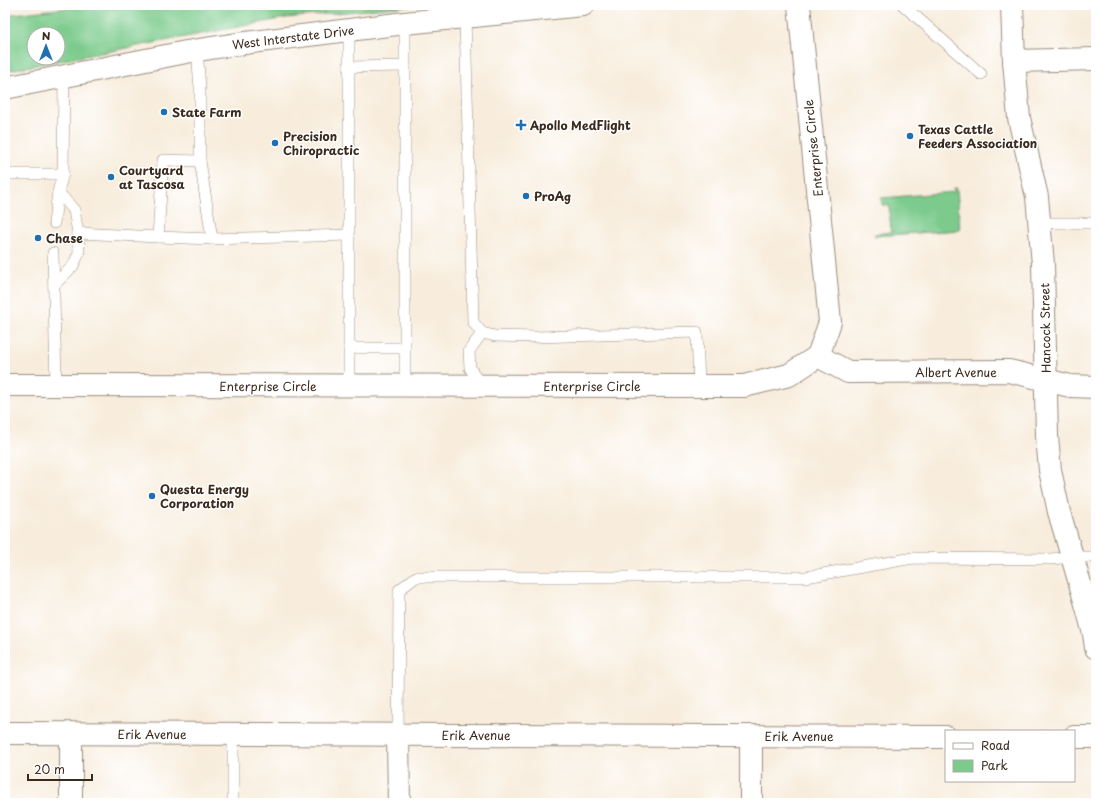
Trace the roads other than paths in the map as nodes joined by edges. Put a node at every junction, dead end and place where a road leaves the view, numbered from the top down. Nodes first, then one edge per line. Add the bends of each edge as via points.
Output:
1 (583, 5) edge
2 (799, 5) edge
3 (903, 5) edge
4 (1012, 5) edge
5 (465, 17) junction
6 (405, 23) junction
7 (349, 30) junction
8 (197, 50) junction
9 (1096, 59) edge
10 (1014, 61) junction
11 (405, 66) junction
12 (349, 67) junction
13 (981, 74) dead end
14 (64, 76) junction
15 (5, 88) edge
16 (200, 161) junction
17 (5, 174) edge
18 (63, 174) junction
19 (58, 192) junction
20 (54, 222) dead end
21 (1040, 223) junction
22 (1096, 223) edge
23 (78, 233) junction
24 (349, 235) junction
25 (158, 238) junction
26 (212, 239) junction
27 (54, 253) dead end
28 (54, 286) junction
29 (482, 333) junction
30 (349, 348) junction
31 (405, 348) junction
32 (818, 356) junction
33 (1046, 380) junction
34 (5, 385) edge
35 (56, 385) junction
36 (349, 386) junction
37 (405, 386) junction
38 (480, 386) junction
39 (699, 386) junction
40 (1096, 386) edge
41 (1072, 557) junction
42 (1096, 557) edge
43 (1096, 648) edge
44 (5, 733) edge
45 (71, 734) junction
46 (233, 734) junction
47 (398, 735) junction
48 (750, 736) junction
49 (945, 737) edge
50 (1075, 737) edge
51 (1096, 737) edge
52 (71, 803) edge
53 (233, 803) edge
54 (399, 803) edge
55 (751, 803) edge

1 - 5 street, West Interstate Drive
2 - 32 street, Enterprise Circle via 830,322
3 - 13 lane
4 - 10 street, Hancock Street
5 - 6 street, West Interstate Drive
5 - 29 lane via 473,322
6 - 7 street, West Interstate Drive
6 - 11 lane
7 - 8 street, West Interstate Drive
7 - 12 lane
8 - 14 street, West Interstate Drive
8 - 16 lane
9 - 10 street
10 - 21 street, Hancock Street via 1019,118 1037,197
11 - 12 lane
11 - 31 lane
12 - 24 lane
14 - 15 street, West Interstate Drive
14 - 18 lane
16 - 25 lane via 164,160
16 - 26 lane
17 - 18 lane
18 - 19 lane
19 - 20 lane
19 - 23 lane via 74,210
21 - 22 lane
21 - 33 street, Hancock Street
23 - 25 lane
23 - 28 lane via 79,253 73,266
24 - 26 lane
24 - 30 lane
25 - 26 lane
27 - 28 lane
28 - 35 lane
29 - 38 lane via 468,351 470,368
29 - 39 lane via 495,336 536,337 697,332
30 - 31 lane
30 - 36 lane
31 - 37 lane
32 - 33 street, Albert Avenue via 848,372 1009,371
32 - 39 street, Enterprise Circle via 789,375 744,386
33 - 40 street, Albert Avenue via 1070,386
33 - 41 street, Hancock Street via 1050,470
34 - 35 street, Enterprise Circle
35 - 36 street, Enterprise Circle
36 - 37 street, Enterprise Circle
37 - 38 street, Enterprise Circle
38 - 39 street, Enterprise Circle
41 - 42 lane
41 - 43 street, Hancock Street
41 - 47 lane via 912,558 806,577 416,577 399,590
44 - 45 street, Erik Avenue
45 - 46 street, Erik Avenue
45 - 52 street
46 - 47 street, Erik Avenue
46 - 53 lane
47 - 48 street, Erik Avenue
47 - 54 street
48 - 49 street, Erik Avenue
48 - 55 street
50 - 51 street

